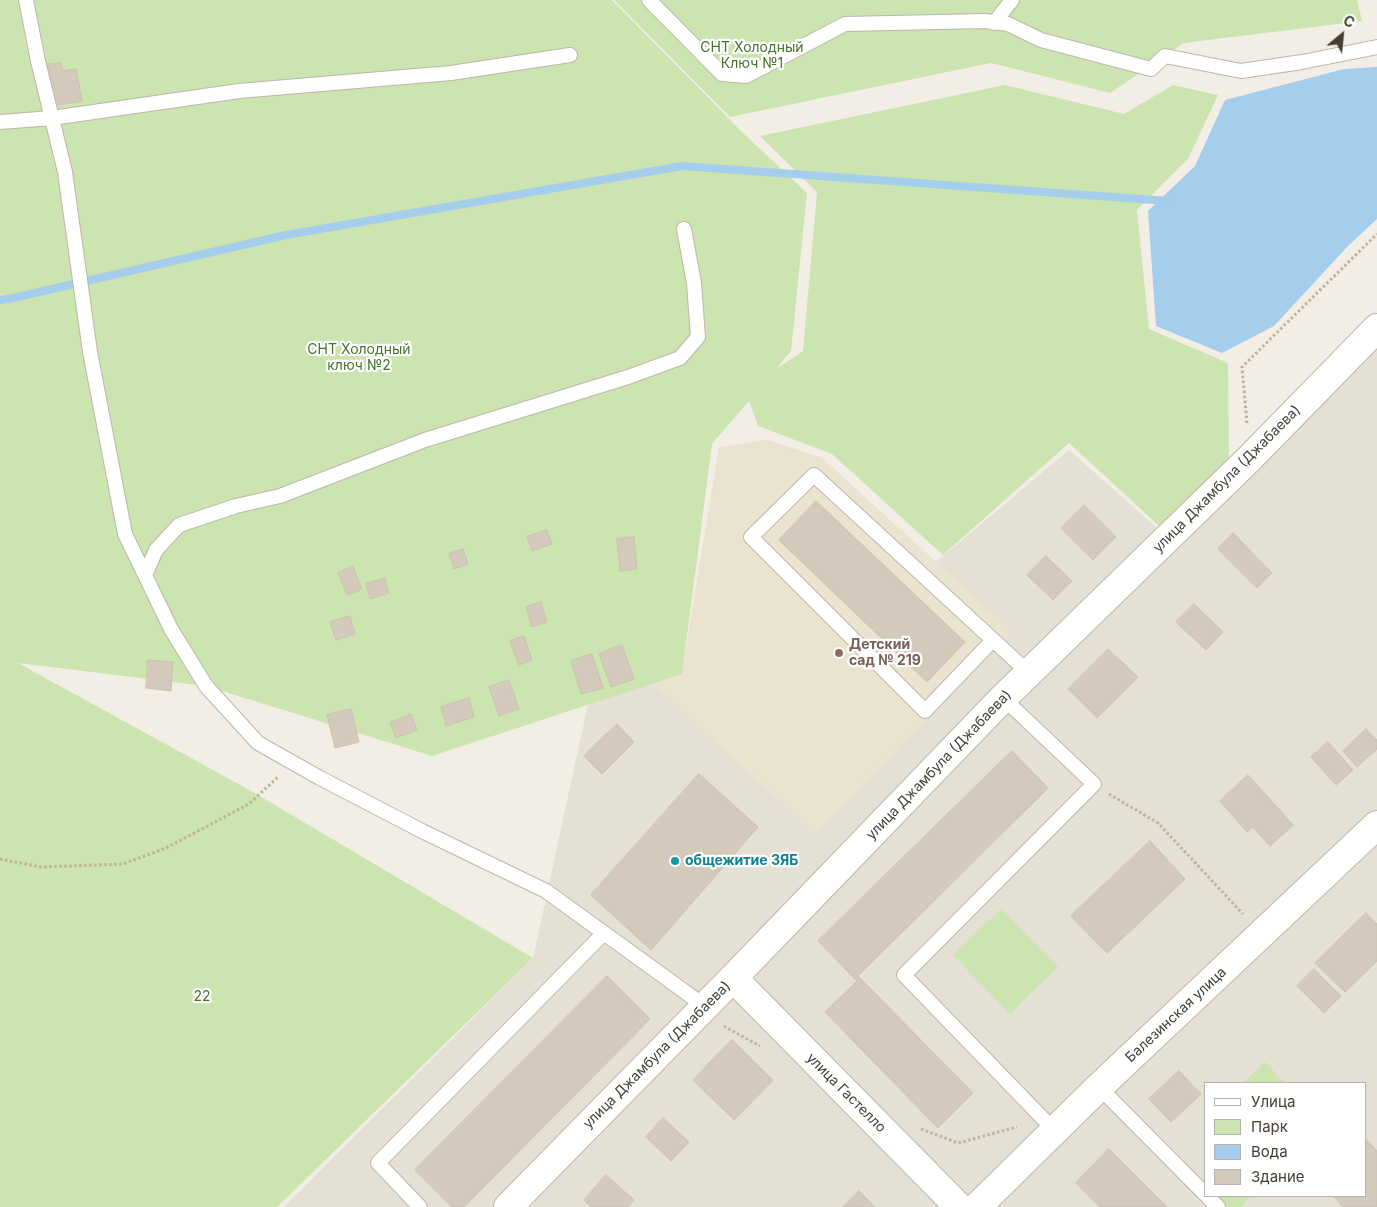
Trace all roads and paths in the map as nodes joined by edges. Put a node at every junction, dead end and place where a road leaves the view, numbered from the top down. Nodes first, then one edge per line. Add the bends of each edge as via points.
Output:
1 (26, 0) edge
2 (649, 0) edge
3 (1012, 0) edge
4 (994, 23) junction
5 (1377, 47) edge
6 (570, 55) dead end
7 (52, 118) junction
8 (0, 122) edge
9 (684, 229) dead end
10 (1377, 234) edge
11 (1377, 328) edge
12 (1249, 458) junction
13 (145, 575) junction
14 (993, 640) junction
15 (1029, 673) junction
16 (1003, 698) junction
17 (293, 763) junction
18 (1094, 784) junction
19 (1377, 825) edge
20 (0, 859) edge
21 (604, 933) junction
22 (1262, 934) junction
23 (733, 978) junction
24 (706, 1006) junction
25 (1099, 1087) junction
26 (1055, 1130) junction
27 (1204, 1193) edge
28 (1208, 1197) edge
29 (420, 1207) edge
30 (508, 1207) edge
31 (960, 1207) edge
32 (977, 1207) edge
33 (1218, 1207) edge

1 - 7 lane
2 - 4 lane via 722,74 746,76 845,24
3 - 4 lane
4 - 5 lane via 1008,24 1041,40 1151,69 1165,56 1241,72
6 - 7 lane via 450,72 239,90
7 - 8 lane
7 - 13 lane via 65,172 90,352 125,534
9 - 13 lane via 694,283 698,337 680,358 425,440 280,496 236,506 180,526 156,550
10 - 12 path via 1242,367
11 - 12 street, улица Джамбула (Джабаева)
12 - 15 street, улица Джамбула (Джабаева)
13 - 17 lane via 171,629 206,686 258,742
14 - 14 lane via 814,475 751,537 925,711
14 - 15 lane
15 - 16 street, улица Джамбула (Джабаева)
16 - 18 lane
16 - 23 street, улица Джамбула (Джабаева)
17 - 20 path via 249,804 166,848 123,864 41,867
17 - 21 lane via 546,891
18 - 22 path via 1158,823
18 - 26 lane via 904,975
19 - 22 street, Балезинская улица
21 - 24 lane
21 - 29 lane via 378,1163
22 - 25 street, Балезинская улица
23 - 24 street, улица Джамбула (Джабаева)
23 - 31 street, улица Гастелло
24 - 30 street, улица Джамбула (Джабаева)
25 - 26 street, Балезинская улица
25 - 27 lane
26 - 32 street, Балезинская улица
28 - 33 lane

